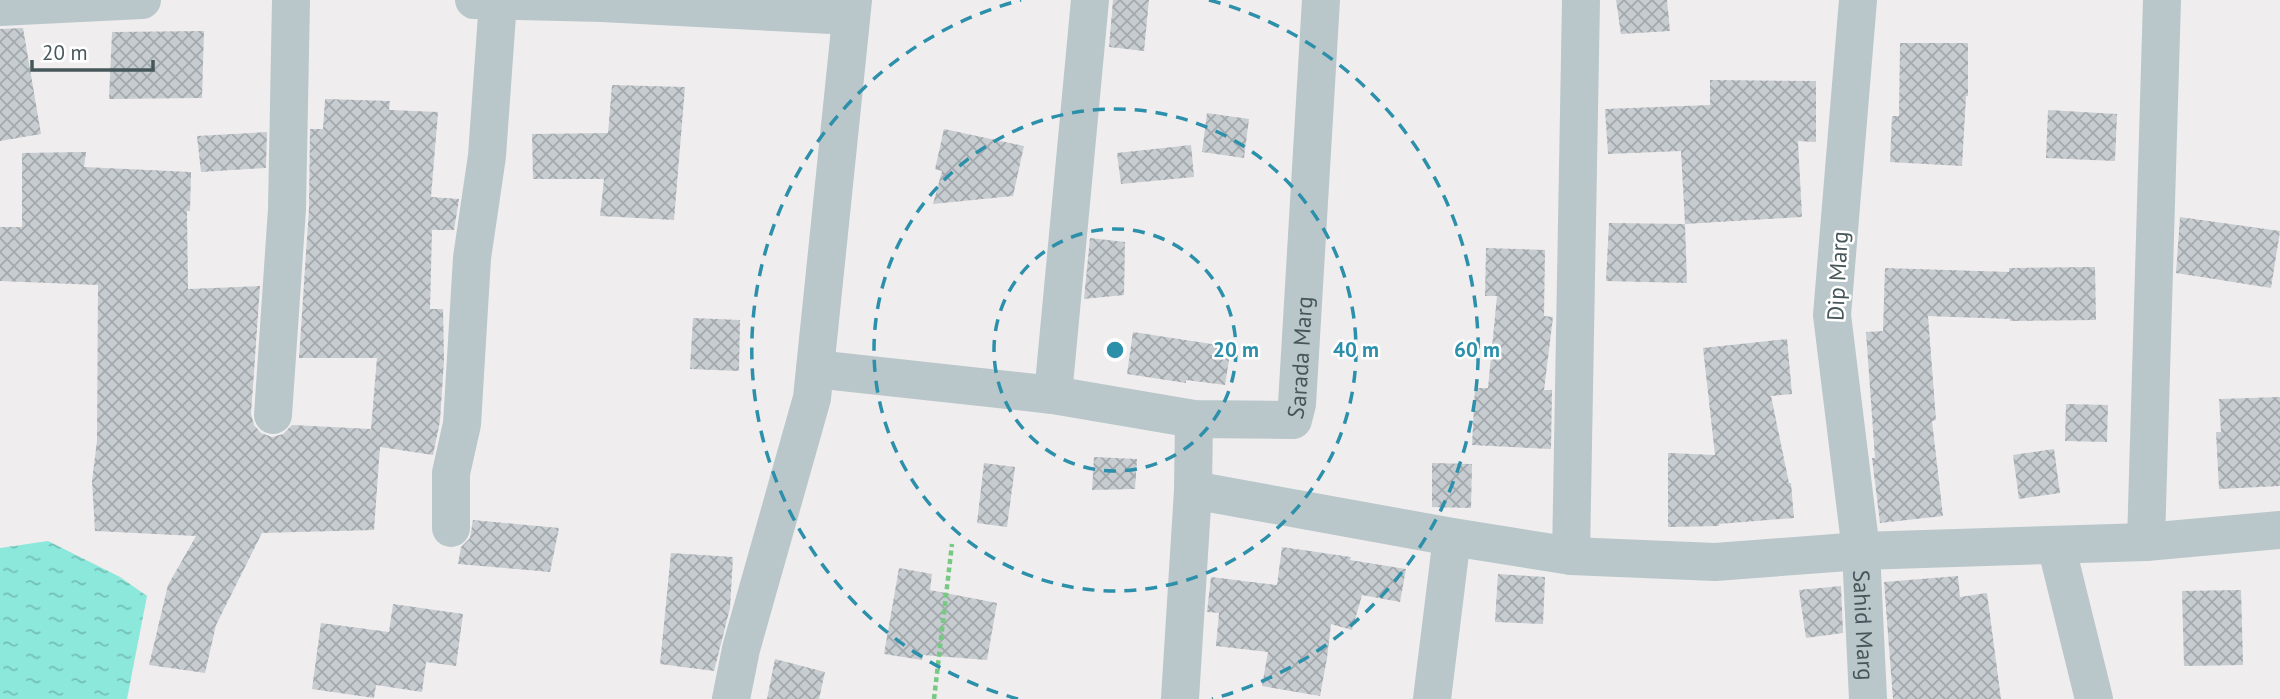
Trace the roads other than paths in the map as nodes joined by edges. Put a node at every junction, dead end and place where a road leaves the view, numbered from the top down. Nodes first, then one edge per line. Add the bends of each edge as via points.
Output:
1 (142, 0) edge
2 (291, 0) edge
3 (474, 0) edge
4 (1090, 0) edge
5 (1321, 0) edge
6 (1581, 0) edge
7 (1858, 0) edge
8 (2162, 0) edge
9 (498, 1) edge
10 (0, 7) edge
11 (852, 8) edge
12 (815, 369) junction
13 (1053, 395) junction
14 (273, 415) dead end
15 (1194, 419) junction
16 (1193, 490) junction
17 (451, 528) dead end
18 (2280, 530) edge
19 (1452, 537) junction
20 (2147, 542) junction
21 (2056, 545) junction
22 (1861, 551) junction
23 (1571, 556) junction
24 (731, 699) edge
25 (1180, 699) edge
26 (1432, 699) edge
27 (1868, 699) edge
28 (2094, 699) edge

1 - 10 street
2 - 14 street via 286,209
3 - 9 street
4 - 13 street
5 - 15 street, Sarada Marg via 1293,420
6 - 23 street
7 - 22 street, Dip Marg via 1832,315
8 - 20 street
9 - 11 street
9 - 17 street via 486,156 472,258 462,424 451,473
11 - 12 street
12 - 13 street
12 - 24 street via 812,398
13 - 15 street
15 - 16 street
16 - 19 street
16 - 25 street
18 - 20 street
19 - 23 street
19 - 26 street
20 - 21 street
21 - 22 street
21 - 28 street
22 - 23 street via 1715,562
22 - 27 street, Sahid Marg

